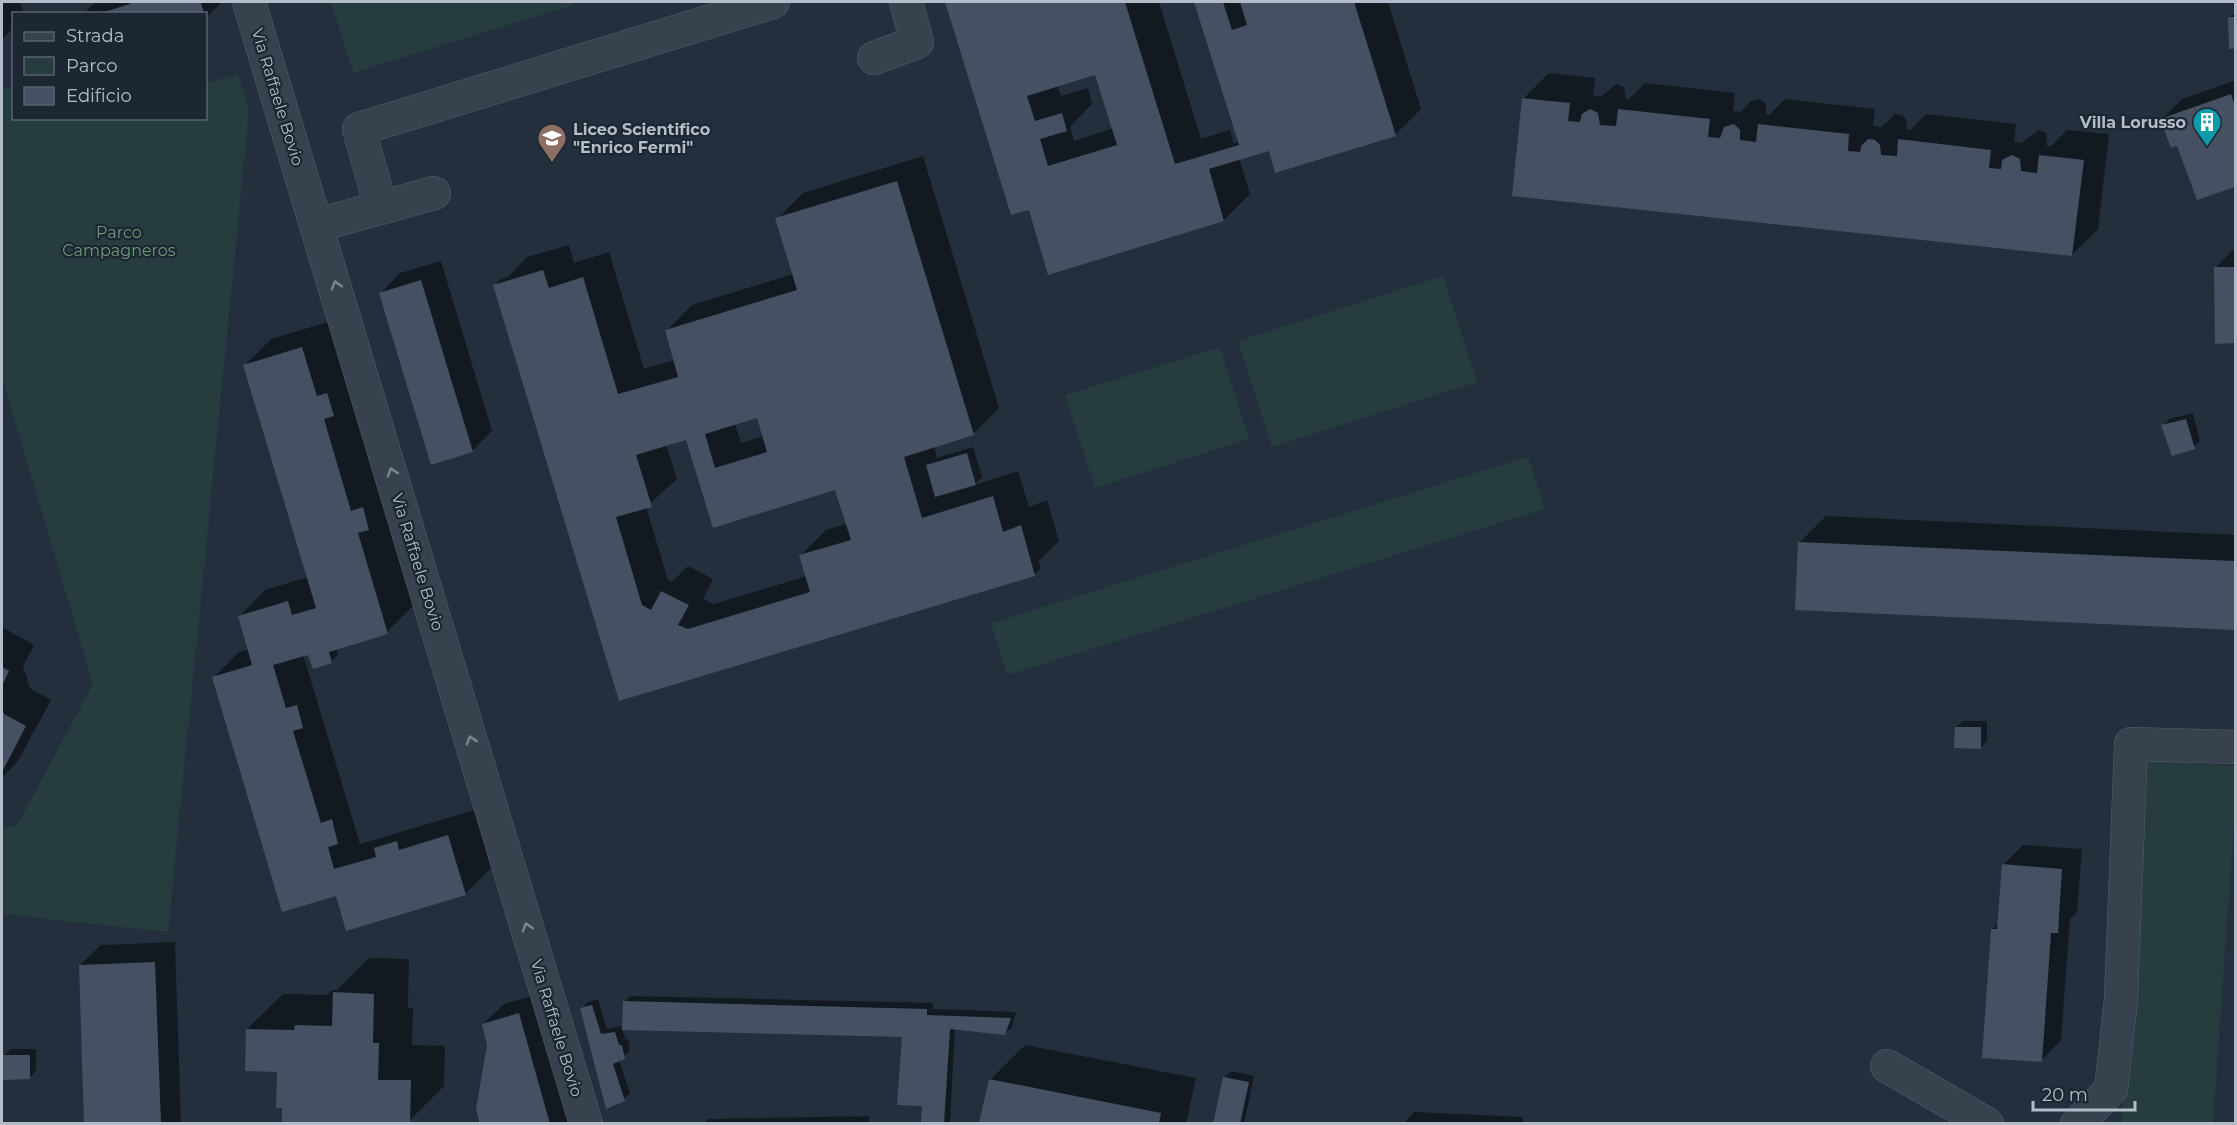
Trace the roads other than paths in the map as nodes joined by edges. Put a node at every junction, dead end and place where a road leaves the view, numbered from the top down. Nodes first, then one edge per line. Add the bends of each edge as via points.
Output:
1 (249, 2) edge
2 (773, 2) edge
3 (906, 2) edge
4 (874, 58) dead end
5 (434, 193) dead end
6 (381, 207) junction
7 (318, 225) junction
8 (2235, 747) edge
9 (1887, 1066) dead end
10 (586, 1124) edge
11 (1987, 1124) edge
12 (2077, 1124) edge

1 - 7 street, Via Raffaele Bovio
2 - 6 street via 359,129
3 - 4 street via 917,42
5 - 6 street
6 - 7 street
10 -> 7 street, Via Raffaele Bovio
8 - 12 street via 2131,744 2121,999 2111,1089
9 - 11 street

